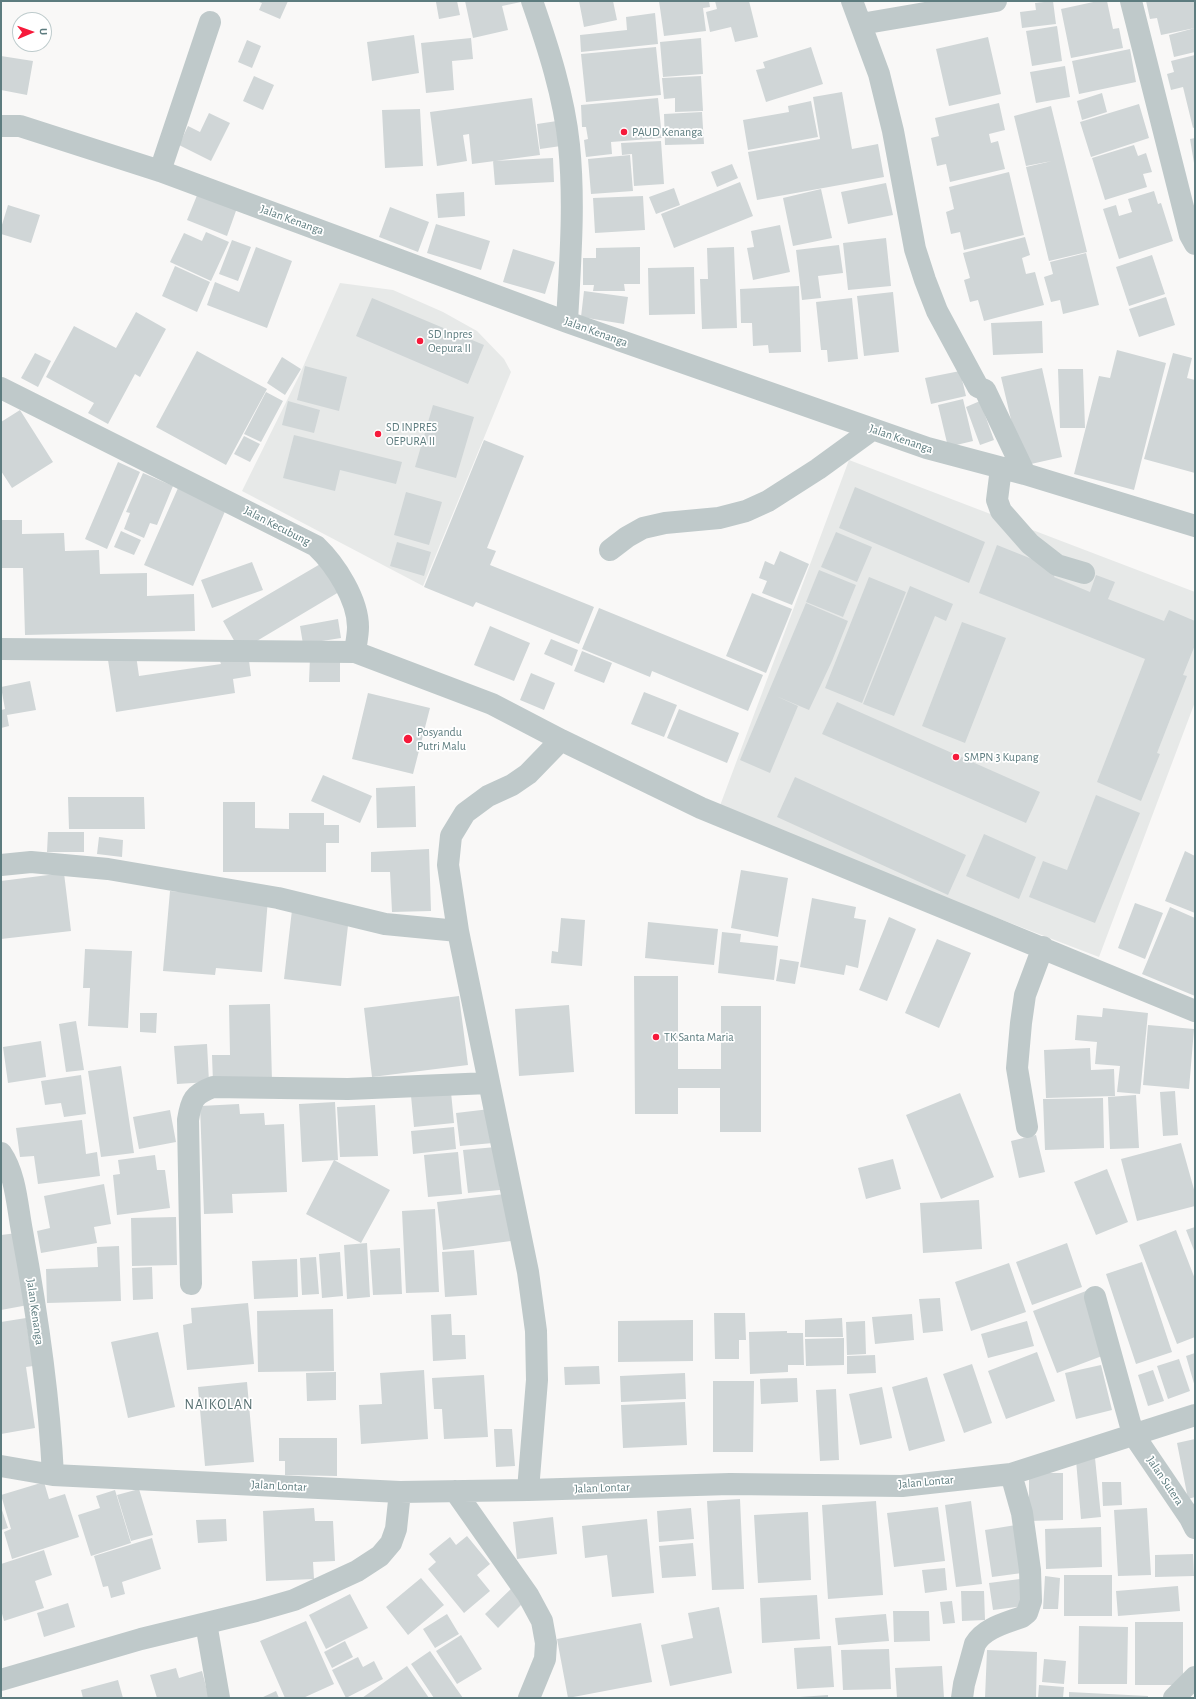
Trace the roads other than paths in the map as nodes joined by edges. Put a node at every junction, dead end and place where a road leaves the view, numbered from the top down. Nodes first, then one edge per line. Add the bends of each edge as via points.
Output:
1 (532, 1) edge
2 (852, 1) edge
3 (996, 1) edge
4 (1131, 1) edge
5 (210, 22) dead end
6 (861, 24) junction
7 (1, 126) edge
8 (160, 171) junction
9 (1195, 244) edge
10 (567, 322) junction
11 (1, 388) edge
12 (873, 429) junction
13 (1001, 468) junction
14 (1025, 474) junction
15 (1195, 526) edge
16 (610, 550) dead end
17 (1084, 573) dead end
18 (1, 649) edge
19 (355, 652) junction
20 (561, 740) junction
21 (1, 865) edge
22 (458, 931) junction
23 (1043, 947) junction
24 (1195, 1010) edge
25 (489, 1083) junction
26 (1028, 1127) dead end
27 (1, 1153) edge
28 (191, 1284) dead end
29 (1095, 1297) dead end
30 (1195, 1415) edge
31 (1133, 1434) junction
32 (1, 1466) edge
33 (1011, 1474) junction
34 (53, 1475) junction
35 (528, 1490) junction
36 (454, 1491) junction
37 (400, 1492) junction
38 (1195, 1528) edge
39 (206, 1623) junction
40 (1195, 1677) edge
41 (1, 1680) edge
42 (219, 1698) edge
43 (528, 1698) edge
44 (962, 1698) edge
45 (1174, 1698) edge

1 - 10 street via 560,92 569,144 572,206
2 - 6 street
3 - 6 street
4 - 9 street via 1190,235
5 - 8 street
6 - 14 street via 879,74 893,131 915,249 930,293 978,387 985,390
7 - 8 street, Jalan Kenanga via 20,126
8 - 10 street, Jalan Kenanga
10 - 12 street, Jalan Kenanga
11 - 19 street, Jalan Kecubung via 316,546 337,570 353,605 358,627
12 - 13 street, Jalan Kenanga via 927,448
12 - 16 street via 768,501 746,511 719,518 665,523 643,528
13 - 14 street, Jalan Kenanga
13 - 17 street via 997,500 1001,511 1030,544 1057,565
14 - 15 street, Jalan Kenanga
18 - 19 street
19 - 20 street via 492,704
20 - 22 street via 528,774 488,796 465,813 451,836 448,865
20 - 23 street via 701,808
21 - 22 street via 31,862 108,869 278,898 385,924
22 - 25 street
23 - 24 street
23 - 26 street via 1025,995 1020,1031 1017,1068
25 - 28 street via 348,1089 213,1087 201,1091 190,1104 188,1120
25 - 35 street via 528,1272 536,1331 537,1380
27 - 34 street, Jalan Kenanga via 12,1175 26,1251 50,1423
29 - 31 street, Jalan Sutera
30 - 31 street, Jalan Lontar
31 - 33 street, Jalan Lontar
31 - 38 street, Jalan Sutera
32 - 34 street, Jalan Lontar
33 - 35 street, Jalan Lontar via 902,1486 730,1484
33 - 44 street via 1022,1513 1030,1570 1031,1601 1027,1613 1022,1617 984,1632 978,1638
34 - 37 street, Jalan Lontar
35 - 36 street, Jalan Lontar
36 - 37 street, Jalan Lontar
36 - 43 street via 528,1595 542,1621 546,1643 545,1659
37 - 39 street via 396,1529 391,1542 380,1556 357,1571 294,1600
39 - 41 street via 140,1639
39 - 42 street
40 - 45 street

